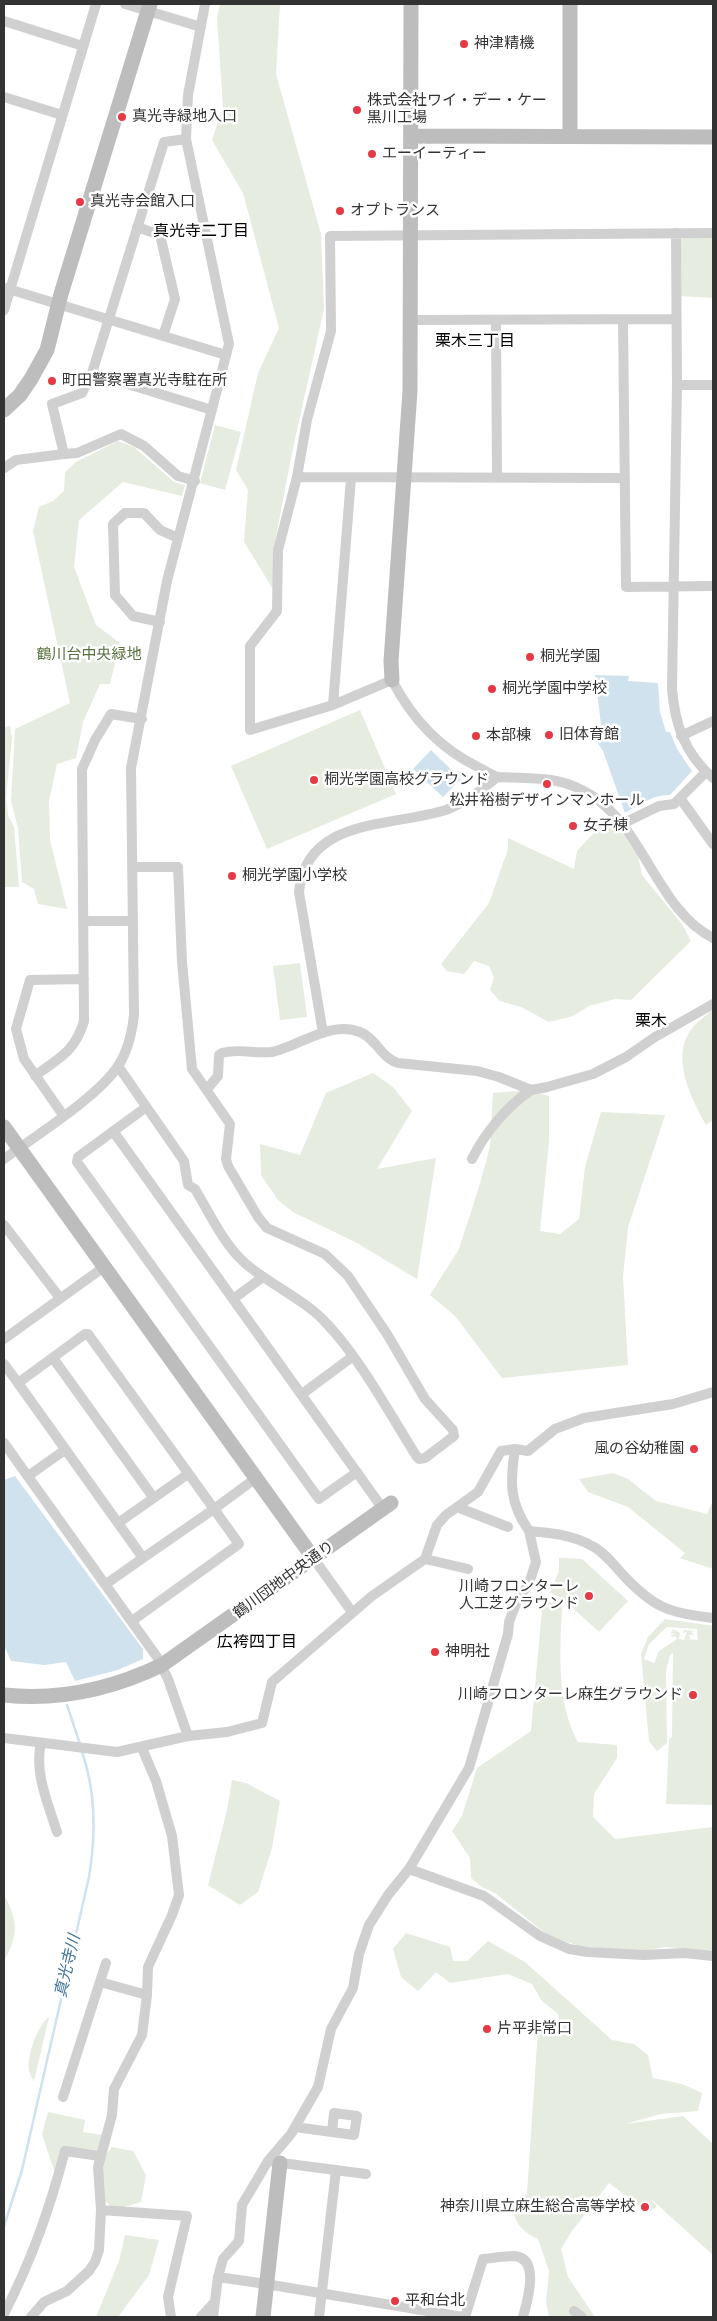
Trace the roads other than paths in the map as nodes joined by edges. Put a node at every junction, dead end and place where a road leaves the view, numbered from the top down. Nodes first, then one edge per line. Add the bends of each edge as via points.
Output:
1 (96, 4) edge
2 (125, 4) edge
3 (206, 4) edge
4 (411, 4) edge
5 (570, 4) edge
6 (149, 8) edge
7 (4, 21) edge
8 (201, 27) junction
9 (83, 46) junction
10 (4, 98) edge
11 (62, 115) junction
12 (412, 136) junction
13 (570, 136) junction
14 (713, 137) edge
15 (186, 139) junction
16 (138, 227) junction
17 (676, 233) junction
18 (713, 233) edge
19 (411, 234) junction
20 (7, 289) edge
21 (58, 304) junction
22 (4, 310) edge
23 (109, 320) junction
24 (410, 320) junction
25 (496, 320) junction
26 (675, 320) junction
27 (623, 321) junction
28 (163, 336) junction
29 (226, 355) junction
30 (92, 373) junction
31 (677, 385) junction
32 (713, 385) edge
33 (4, 410) edge
34 (212, 410) junction
35 (64, 454) junction
36 (4, 468) edge
37 (297, 477) junction
38 (403, 477) junction
39 (351, 478) junction
40 (497, 478) junction
41 (625, 478) junction
42 (195, 481) junction
43 (178, 538) junction
44 (673, 586) junction
45 (713, 586) edge
46 (160, 622) junction
47 (392, 680) junction
48 (333, 705) junction
49 (142, 719) junction
50 (713, 721) edge
51 (681, 736) junction
52 (709, 775) edge
53 (497, 777) junction
54 (680, 798) junction
55 (622, 824) junction
56 (713, 844) edge
57 (133, 867) junction
58 (84, 921) junction
59 (133, 921) junction
60 (713, 938) edge
61 (84, 980) junction
62 (713, 1004) edge
63 (323, 1033) junction
64 (118, 1066) junction
65 (35, 1076) junction
66 (207, 1089) junction
67 (530, 1090) junction
68 (145, 1108) junction
69 (63, 1115) junction
70 (4, 1127) edge
71 (113, 1132) junction
72 (19, 1148) junction
73 (4, 1159) edge
74 (472, 1160) dead end
75 (4, 1225) edge
76 (104, 1267) junction
77 (263, 1277) junction
78 (60, 1298) junction
79 (233, 1300) junction
80 (4, 1339) edge
81 (352, 1357) junction
82 (53, 1358) junction
83 (4, 1364) edge
84 (18, 1383) junction
85 (713, 1392) edge
86 (302, 1394) junction
87 (5, 1448) edge
88 (515, 1449) junction
89 (65, 1450) junction
90 (357, 1472) junction
91 (188, 1474) junction
92 (28, 1476) junction
93 (256, 1478) junction
94 (153, 1497) junction
95 (387, 1506) joint
96 (457, 1507) junction
97 (214, 1509) junction
98 (118, 1523) junction
99 (508, 1527) dead end
100 (530, 1531) junction
101 (143, 1558) junction
102 (314, 1559) junction
103 (425, 1559) junction
104 (468, 1569) dead end
105 (106, 1584) junction
106 (352, 1612) junction
107 (713, 1618) edge
108 (132, 1621) junction
109 (162, 1665) junction
110 (4, 1695) edge
111 (188, 1736) junction
112 (4, 1738) edge
113 (41, 1743) junction
114 (142, 1748) junction
115 (56, 1832) dead end
116 (409, 1869) junction
117 (713, 1956) edge
118 (106, 1963) dead end
119 (100, 1982) junction
120 (147, 1995) junction
121 (63, 2097) dead end
122 (295, 2127) junction
123 (332, 2132) dead end
124 (100, 2156) junction
125 (274, 2162) junction
126 (336, 2170) junction
127 (366, 2174) dead end
128 (101, 2210) junction
129 (218, 2277) junction
130 (266, 2284) junction
131 (322, 2293) junction
132 (213, 2304) junction
133 (4, 2314) edge
134 (31, 2317) edge
135 (171, 2317) edge
136 (201, 2317) edge
137 (213, 2317) edge
138 (263, 2317) edge
139 (319, 2317) edge
140 (464, 2317) edge
141 (523, 2317) edge

1 - 9 street
2 - 6 street
3 - 8 street
4 - 12 street
5 - 13 street
6 - 8 street
6 - 21 street
7 - 9 street
8 - 15 street via 188,95
9 - 11 street
10 - 11 street
11 - 20 street
12 - 13 street
12 - 19 street
13 - 14 street
15 - 16 street via 164,142
15 - 29 street via 229,344
16 - 23 street
16 - 28 street via 160,235 175,299
17 - 18 street
17 - 19 street
17 - 26 street
19 - 24 street
19 - 37 street via 330,236 332,331 307,420
20 - 21 street
20 - 22 street
21 - 23 street
21 - 33 street via 40,365 20,395
23 - 28 street
23 - 30 street
24 - 25 street
24 - 38 street via 410,391
25 - 27 street
25 - 40 street
26 - 27 street
26 - 31 street
27 - 41 street
28 - 29 street
29 - 34 street
30 - 34 street
30 - 35 street via 82,392 52,404
31 - 32 street
31 - 44 street
34 - 42 street
35 - 36 street via 16,460
35 - 42 street via 77,453 121,434 144,446 178,476
37 - 39 street
37 - 48 street via 278,550 277,611 250,646 250,730
38 - 39 street
38 - 40 street
38 - 47 street
39 - 48 street
40 - 41 street
41 - 44 street via 626,587
42 - 43 street
43 - 46 street
43 - 46 street via 160,530 144,513 125,513 113,524 115,596 133,616
44 - 45 street
44 - 51 street via 672,689
46 - 49 street
47 - 48 street
47 - 53 street via 403,701 432,737 463,760
49 - 57 street via 132,768
49 - 58 street via 111,714 82,769
50 - 51 street
51 - 52 street
52 - 54 street
53 - 55 street via 525,776 564,782 599,801
53 - 63 street via 485,788 447,809 341,833 321,844 307,863 299,892
54 - 55 street via 674,804 659,806
54 - 56 street
55 - 60 street via 681,911 703,933
57 - 59 street
57 - 66 street via 178,867 182,962 192,1069
58 - 59 street
58 - 61 street
59 - 64 street via 134,1015 131,1039
61 - 65 street via 84,1021 79,1039 70,1050
61 - 65 street via 30,980 16,1029 24,1059
62 - 67 street via 593,1074
63 - 66 street via 276,1051 222,1053 219,1055 218,1076
63 - 67 street via 335,1030 361,1032 390,1061 398,1064 460,1068 499,1076
64 - 68 street
64 - 69 street via 105,1081
65 - 69 street
66 - 81 street via 230,1124 228,1166 262,1223 271,1231 325,1254 337,1264 387,1334 425,1399 453,1430 454,1436 426,1458 419,1459
67 - 74 street via 514,1102 479,1144
68 - 71 street
68 - 77 street via 184,1161 188,1185 195,1189 235,1254
69 - 72 street
70 - 72 street
71 - 79 street
71 - 90 street via 77,1159 125,1230 319,1499
72 - 73 street
72 - 76 street
75 - 78 street
76 - 78 street
76 - 93 street
77 - 79 street
77 - 81 street via 317,1314
78 - 80 street
79 - 86 street
81 - 86 street
82 - 84 street
82 - 91 street via 88,1334
82 - 94 street
83 - 84 street
84 - 89 street
85 - 88 street via 673,1404 584,1418 555,1429 528,1451
86 - 90 street
87 - 92 street
88 - 96 street via 501,1451 478,1492
88 - 100 street via 511,1492 520,1517
89 - 92 street
89 - 98 street
90 - 95 street
91 - 94 street
91 - 97 street
92 - 105 street
93 - 97 street
93 - 102 street
94 - 98 street
95 - 102 street, 鶴川団地中央通り
96 - 99 street
96 - 103 street via 437,1525
97 - 101 street
97 - 108 street via 238,1544
98 - 101 street
100 - 107 street via 563,1535 594,1547 661,1608
100 - 116 street via 536,1562 528,1586 519,1596 509,1622 504,1651 470,1768
101 - 105 street
102 - 106 street
102 - 109 street, 鶴川団地中央通り
103 - 104 street
103 - 106 street
105 - 108 street
106 - 111 street via 272,1682 262,1723 227,1732
108 - 109 street
109 - 110 street, 鶴川団地中央通り via 120,1683 79,1693
109 - 111 street
111 - 114 street
112 - 113 street
113 - 114 street via 117,1752
113 - 115 street via 40,1776
114 - 120 street via 156,1781 172,1836 179,1887 172,1916 148,1967
116 - 117 street via 484,1896 540,1936 569,1949
116 - 122 street via 369,1925 359,1954 353,1988 331,2028 318,2087
118 - 119 street
119 - 120 street
119 - 121 street
120 - 124 street via 142,2035 114,2089 112,2115
122 - 123 street
122 - 125 street
124 - 128 street
124 - 133 street via 65,2151 48,2213 26,2271
125 - 126 street
125 - 129 street via 242,2205 238,2241 223,2259
125 - 130 street
126 - 127 street
126 - 131 street
128 - 134 street via 99,2250 92,2266 67,2291 44,2302
128 - 135 street via 187,2216 168,2297
129 - 130 street
129 - 132 street
130 - 131 street
130 - 138 street
131 - 139 street
131 - 140 street
132 - 136 street
132 - 137 street
140 - 141 street via 483,2259 516,2256 525,2262 532,2278

